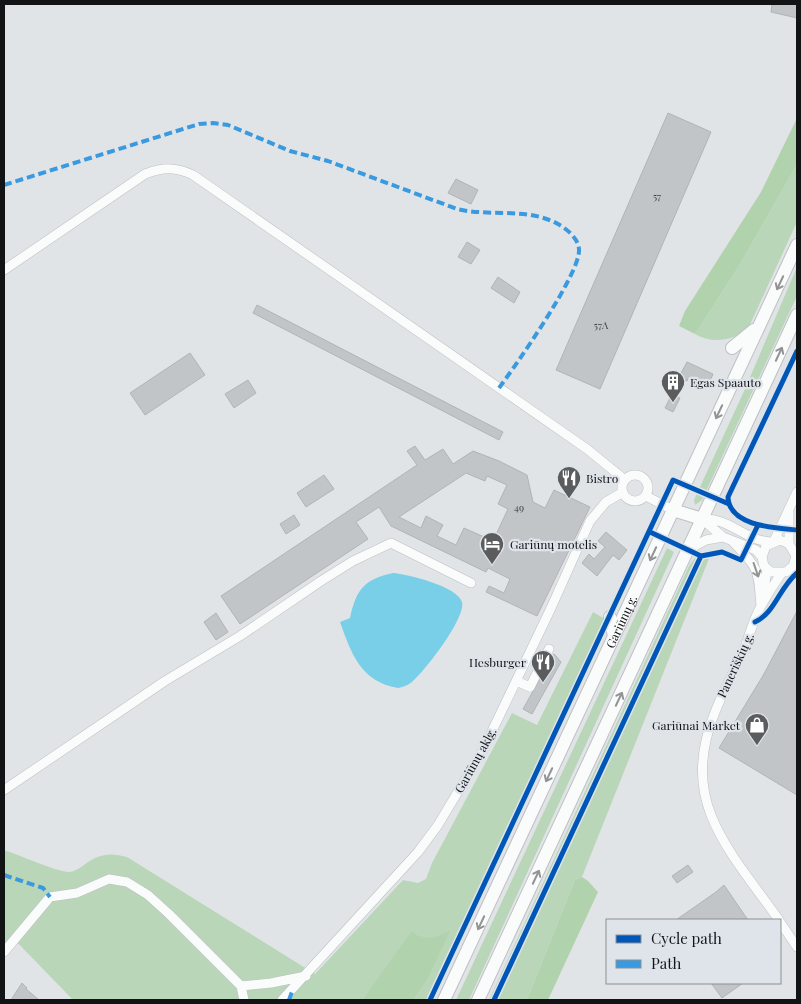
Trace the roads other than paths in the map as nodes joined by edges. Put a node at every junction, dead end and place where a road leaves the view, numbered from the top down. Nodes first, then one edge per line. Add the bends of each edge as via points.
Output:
1 (797, 245) edge
2 (4, 270) edge
3 (797, 315) edge
4 (762, 320) junction
5 (732, 348) dead end
6 (625, 480) junction
7 (623, 492) junction
8 (797, 492) edge
9 (646, 496) junction
10 (673, 510) junction
11 (788, 512) junction
12 (702, 519) junction
13 (723, 537) junction
14 (734, 542) junction
15 (772, 542) junction
16 (789, 544) junction
17 (688, 550) junction
18 (762, 557) junction
19 (767, 569) junction
20 (781, 574) junction
21 (472, 583) dead end
22 (761, 606) junction
23 (610, 617) dead end
24 (614, 636) junction
25 (549, 649) dead end
26 (516, 681) junction
27 (4, 790) edge
28 (778, 919) edge
29 (781, 924) edge
30 (797, 947) edge
31 (4, 952) edge
32 (306, 976) junction
33 (240, 986) junction
34 (244, 1000) edge
35 (282, 1000) edge
36 (444, 1000) edge
37 (478, 1000) edge

1 -> 4 highway, Gariūnų g.
2 - 6 street via 145,174 169,167 181,169 587,449
12 -> 3 highway
4 - 5 highway
4 -> 10 highway, Gariūnų g.
6 - 7 street
6 - 9 street via 637,475 644,478 648,489
7 - 9 street via 632,500
7 - 26 street, Gariūnų aklg. via 606,502 590,520
8 - 11 street
9 - 10 street
10 - 12 highway
10 -> 24 highway, Gariūnų g.
11 - 15 street
11 - 16 street
12 - 13 street
12 - 15 street via 723,521 757,540
12 - 17 highway
13 - 14 street
13 - 17 street via 706,540
14 - 18 street via 748,546
14 -> 22 street via 755,566
15 - 16 street
15 - 18 street
16 - 20 street, Paneriškių g. via 795,552 795,561 790,570
37 -> 17 highway
18 - 19 street
19 - 20 street
19 - 22 street
20 - 22 street, Paneriškių g.
21 - 27 street via 391,543 321,581
22 - 28 street, Paneriškių g. via 744,650 711,716 705,735 703,772 710,814
23 - 24 highway
24 -> 36 highway, Gariūnų g.
25 - 26 street via 530,687
26 - 32 street, Gariūnų aklg. via 483,750 438,825 418,852
29 - 30 street, Paneriškių g.
31 - 33 street via 50,897 77,893 100,882 117,879 148,895 186,929
32 - 33 street
32 - 35 street, Gariūnų aklg.
33 - 34 street

